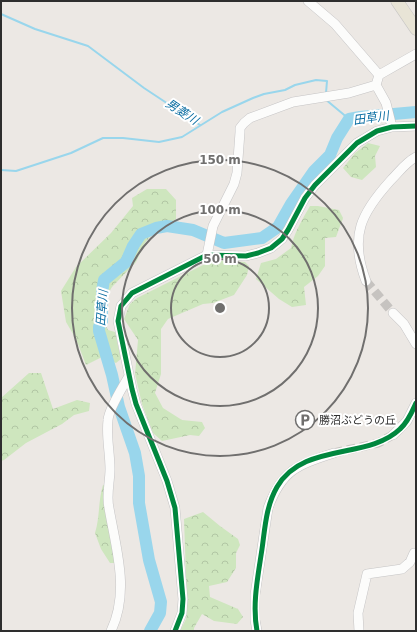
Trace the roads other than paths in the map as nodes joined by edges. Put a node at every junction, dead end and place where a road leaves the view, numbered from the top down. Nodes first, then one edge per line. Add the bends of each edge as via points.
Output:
1 (308, 1) edge
2 (397, 1) edge
3 (416, 29) edge
4 (416, 54) edge
5 (379, 75) junction
6 (376, 85) junction
7 (416, 126) edge
8 (392, 127) junction
9 (416, 157) edge
10 (207, 255) junction
11 (366, 281) tunnel mouth
12 (393, 313) tunnel mouth
13 (416, 344) edge
14 (129, 376) junction
15 (416, 403) edge
16 (393, 435) tunnel mouth
17 (334, 453) tunnel mouth
18 (414, 553) dead end
19 (111, 631) edge
20 (175, 631) edge
21 (257, 631) edge
22 (359, 631) edge

1 - 5 street via 335,24
2 - 3 main road
4 - 5 street
5 - 6 street
6 - 8 street via 386,103
6 - 10 street via 349,93 293,102 250,118 244,123 240,128 236,179 213,226
7 - 8 street
8 - 10 street via 364,138 344,156 315,185 282,239 270,248 246,256
9 - 11 street via 408,162 377,196 362,222 358,239 359,254
10 - 14 street via 132,293 121,306 118,321
12 - 13 street via 404,324
14 - 19 street via 108,419 108,502 118,548 120,573 119,609
14 - 20 street via 136,404 175,508 182,599 182,613
15 - 16 street via 407,421
17 - 21 street via 305,462 294,469 278,486 272,498 268,508 255,595
18 - 22 street via 410,562 402,569 367,574 358,613

